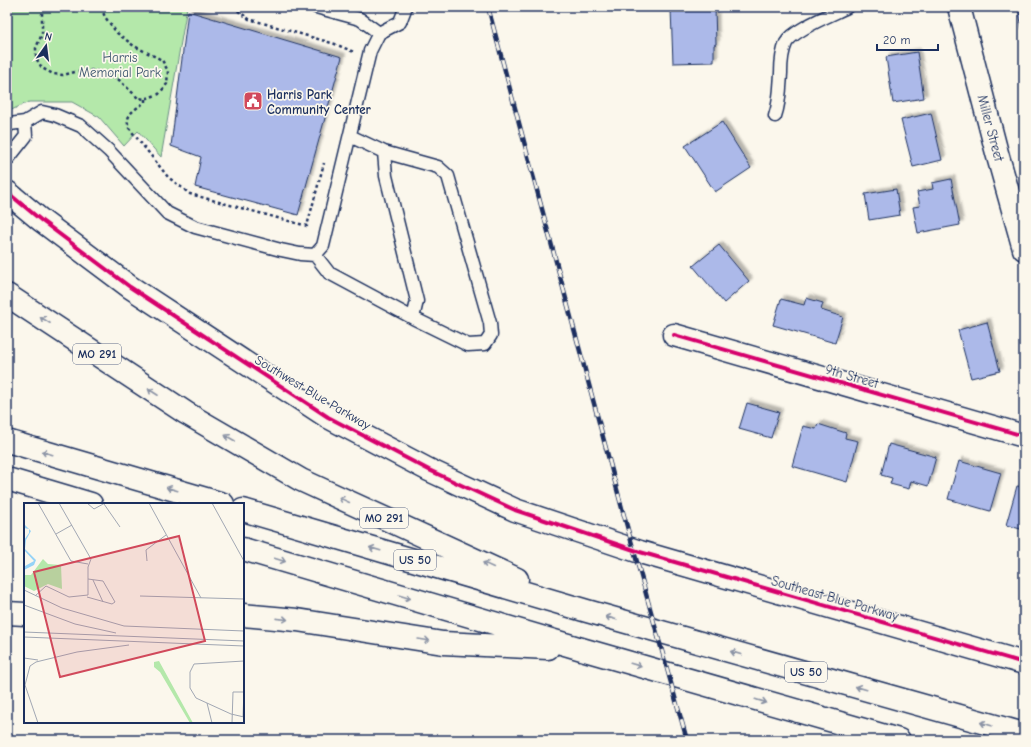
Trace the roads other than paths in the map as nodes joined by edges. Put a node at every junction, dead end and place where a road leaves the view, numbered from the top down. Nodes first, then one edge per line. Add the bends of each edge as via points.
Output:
1 (316, 7) edge
2 (404, 7) edge
3 (848, 7) edge
4 (960, 7) edge
5 (379, 33) junction
6 (775, 116) dead end
7 (25, 122) junction
8 (7, 127) edge
9 (350, 136) junction
10 (384, 152) junction
11 (7, 160) edge
12 (7, 192) edge
13 (1024, 249) edge
14 (315, 255) junction
15 (7, 295) edge
16 (413, 318) junction
17 (674, 335) dead end
18 (1024, 436) edge
19 (7, 441) edge
20 (7, 479) edge
21 (88, 503) edge
22 (219, 503) edge
23 (244, 510) edge
24 (244, 549) edge
25 (640, 552) joint
26 (587, 611) junction
27 (7, 613) edge
28 (24, 614) edge
29 (244, 615) edge
30 (585, 650) junction
31 (1024, 664) edge
32 (1024, 734) edge
33 (899, 740) edge

1 - 5 lane via 360,20
2 - 5 lane via 400,22
3 - 6 lane via 807,27 787,42 782,63 779,107
4 - 13 main road, Miller Street
5 - 9 lane via 370,51
7 - 8 lane via 10,124
7 - 11 lane via 26,136
7 - 14 lane via 42,112 80,126 109,151 167,213 195,227 281,250
9 - 10 lane
9 - 14 lane via 323,246
10 - 16 lane via 386,176 417,301
10 - 16 lane via 438,167 448,176 490,323 491,335 485,344 468,345
12 - 25 main road, Southwest Blue Parkway via 130,287 328,417 429,470 515,510
14 - 16 lane via 329,273
26 -> 15 main road, MO 291 via 301,480 186,413
17 - 18 main road, 9th Street
22 -> 19 main road
20 - 21 main road
26 -> 23 main road, US 50
24 -> 30 main road
25 - 31 main road, Southeast Blue Parkway
32 -> 26 main road, US 50
27 - 28 main road
29 -> 30 main road via 297,620 443,643
30 -> 33 main road

